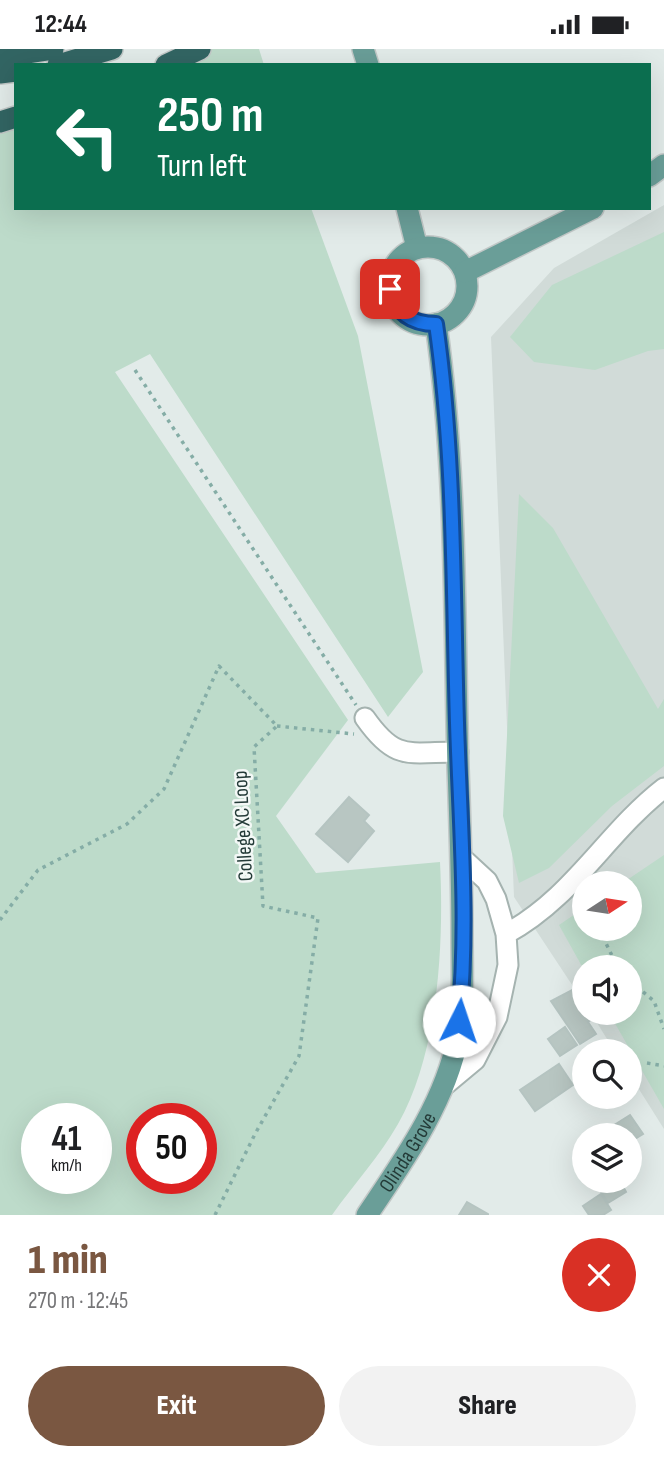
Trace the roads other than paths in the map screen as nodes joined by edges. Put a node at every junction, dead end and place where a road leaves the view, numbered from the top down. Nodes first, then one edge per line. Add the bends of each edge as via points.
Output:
1 (53, 49) edge
2 (112, 49) edge
3 (200, 49) edge
4 (212, 49) edge
5 (0, 57) edge
6 (171, 62) edge
7 (65, 63) edge
8 (408, 210) edge
9 (589, 210) edge
10 (417, 248) junction
11 (465, 272) junction
12 (436, 324) junction
13 (365, 718) road end
14 (458, 752) junction
15 (664, 788) edge
16 (461, 857) junction
17 (506, 934) junction
18 (444, 1084) junction
19 (367, 1215) edge

1 - 5 highway
2 - 7 highway
3 - 6 highway
4 - 6 highway
8 - 10 main road
9 - 11 main road
10 - 11 main road via 440,248
10 - 12 main road via 396,264 390,289 393,301 410,320
11 - 12 main road via 465,299 458,310
12 - 14 main road, Olinda Grove via 448,440
13 - 14 street via 385,744 401,752
14 - 16 main road, Olinda Grove
15 - 17 street via 573,884 535,918
16 - 17 street, Olinda Grove via 487,881
16 - 18 main road, Olinda Grove via 461,1006
17 - 18 street, Olinda Grove via 508,965 497,1017 475,1060
18 - 19 main road, Olinda Grove via 406,1157

